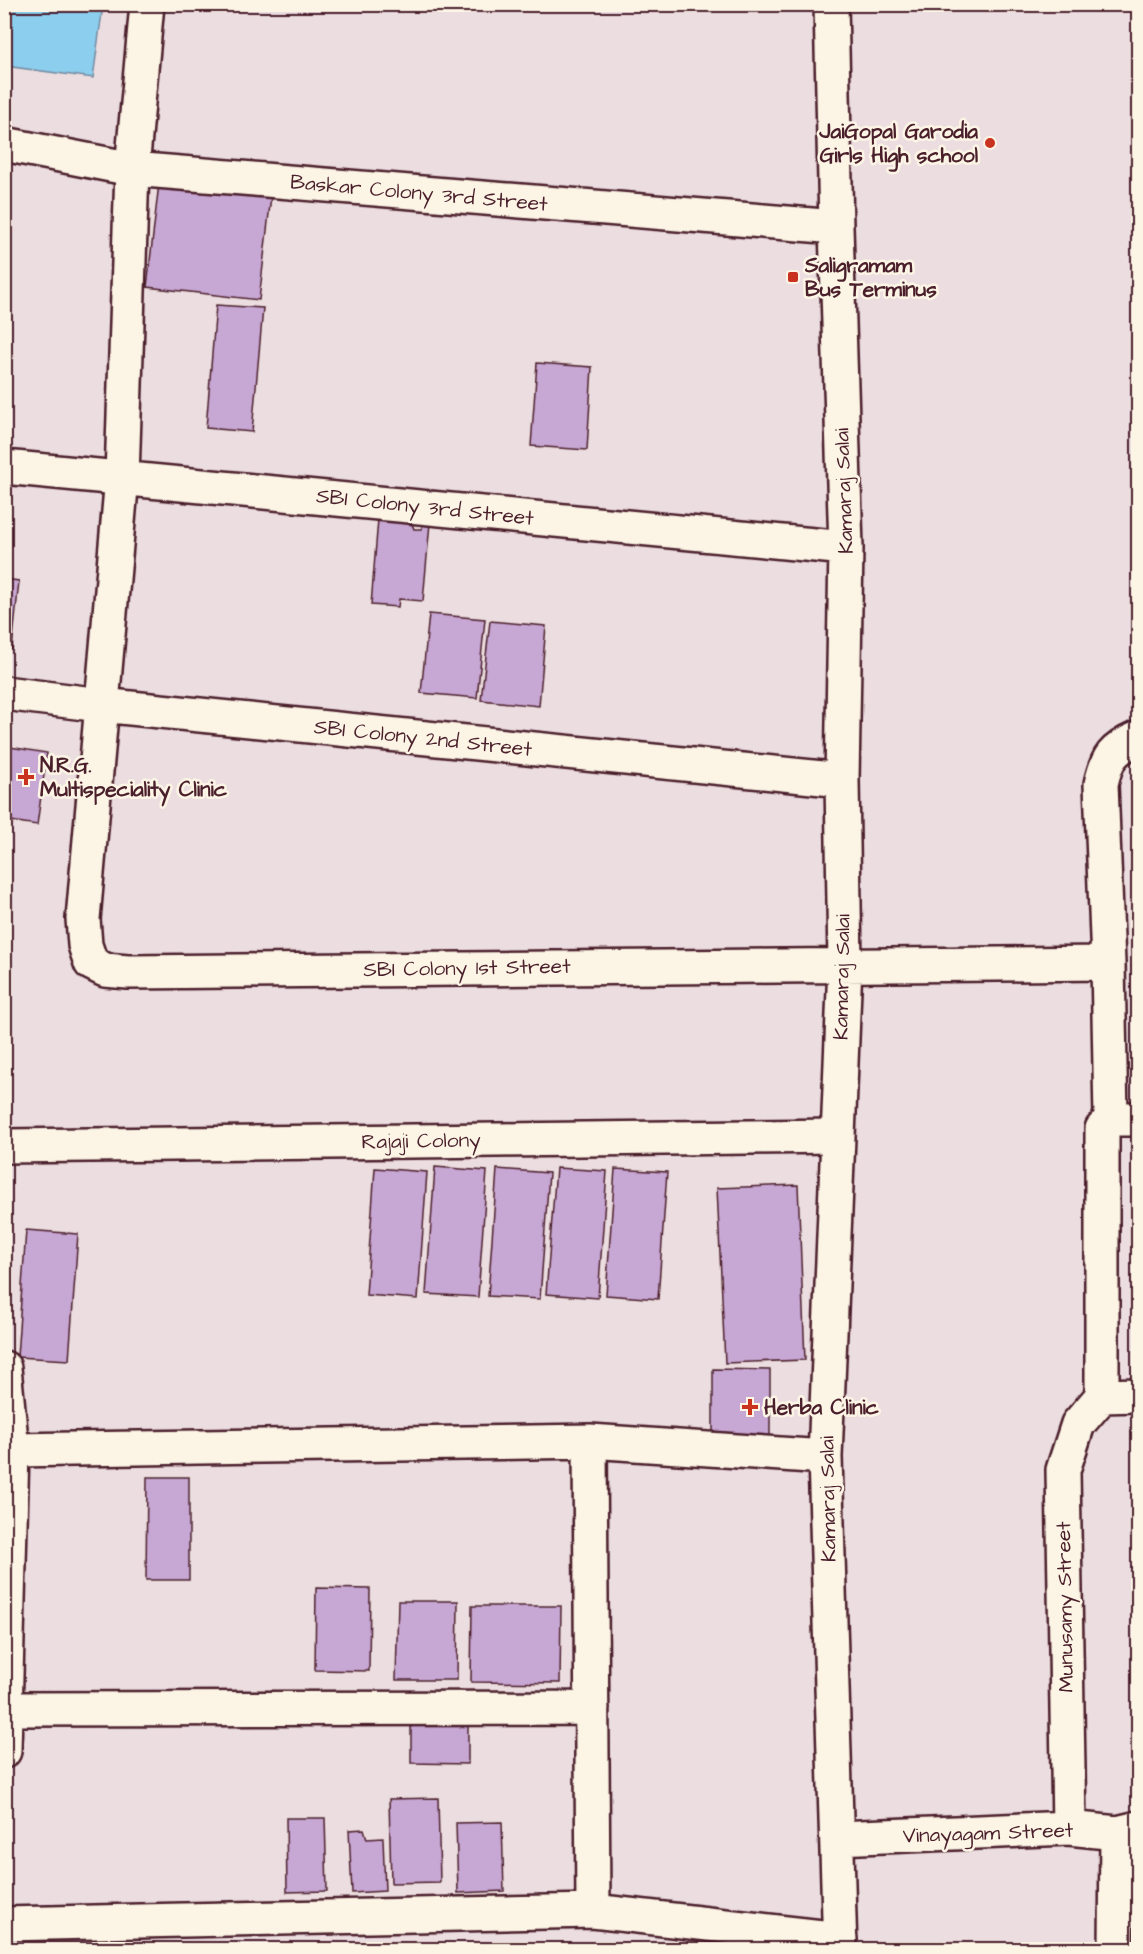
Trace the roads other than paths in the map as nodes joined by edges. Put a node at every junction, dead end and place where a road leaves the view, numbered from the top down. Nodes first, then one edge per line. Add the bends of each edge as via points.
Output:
1 (147, 4) edge
2 (831, 4) edge
3 (4, 144) edge
4 (132, 169) junction
5 (836, 226) junction
6 (4, 466) edge
7 (122, 477) junction
8 (846, 548) junction
9 (4, 693) edge
10 (101, 705) junction
11 (1138, 738) edge
12 (842, 780) junction
13 (1108, 963) junction
14 (844, 965) junction
15 (1125, 1119) edge
16 (837, 1136) junction
17 (4, 1146) edge
18 (5, 1368) edge
19 (1138, 1395) edge
20 (1102, 1396) junction
21 (590, 1441) junction
22 (12, 1450) junction
23 (825, 1457) junction
24 (592, 1708) junction
25 (5, 1709) edge
26 (4, 1751) edge
27 (1069, 1828) junction
28 (1128, 1830) edge
29 (837, 1838) junction
30 (593, 1911) junction
31 (4, 1924) edge
32 (840, 1944) edge
33 (1116, 1950) edge

1 - 4 street
2 - 5 street, Kamaraj Salai
3 - 4 street, Baskar Colony 3rd Street
4 - 5 street, Baskar Colony 3rd Street
4 - 7 street
5 - 8 street, Kamaraj Salai
6 - 7 street, SBI Colony 3rd Street
7 - 8 street, SBI Colony 3rd Street
7 - 10 street
8 - 12 street, Kamaraj Salai
9 - 10 street, SBI Colony 2nd Street
10 - 12 street, SBI Colony 2nd Street
10 - 14 street, SBI Colony 1st Street via 83,919 85,945 92,963 105,970
11 - 13 street via 1119,746 1105,767 1101,784
12 - 14 street, Kamaraj Salai
13 - 14 street, SBI Colony 1st Street
13 - 15 street
14 - 16 street, Kamaraj Salai
15 - 20 street via 1102,1129
16 - 17 street, Rajaji Colony
16 - 23 street, Kamaraj Salai
18 - 22 street
19 - 20 street
20 - 27 street, Munusamy Street via 1078,1424 1063,1470
21 - 22 street
21 - 23 street
21 - 24 street
22 - 25 street
23 - 29 street, Kamaraj Salai
24 - 25 street
24 - 30 street
25 - 26 street
27 - 28 street, Vinayagam Street
27 - 29 street, Vinayagam Street
28 - 33 street
29 - 32 street, Kamaraj Salai
30 - 31 street
30 - 32 street

